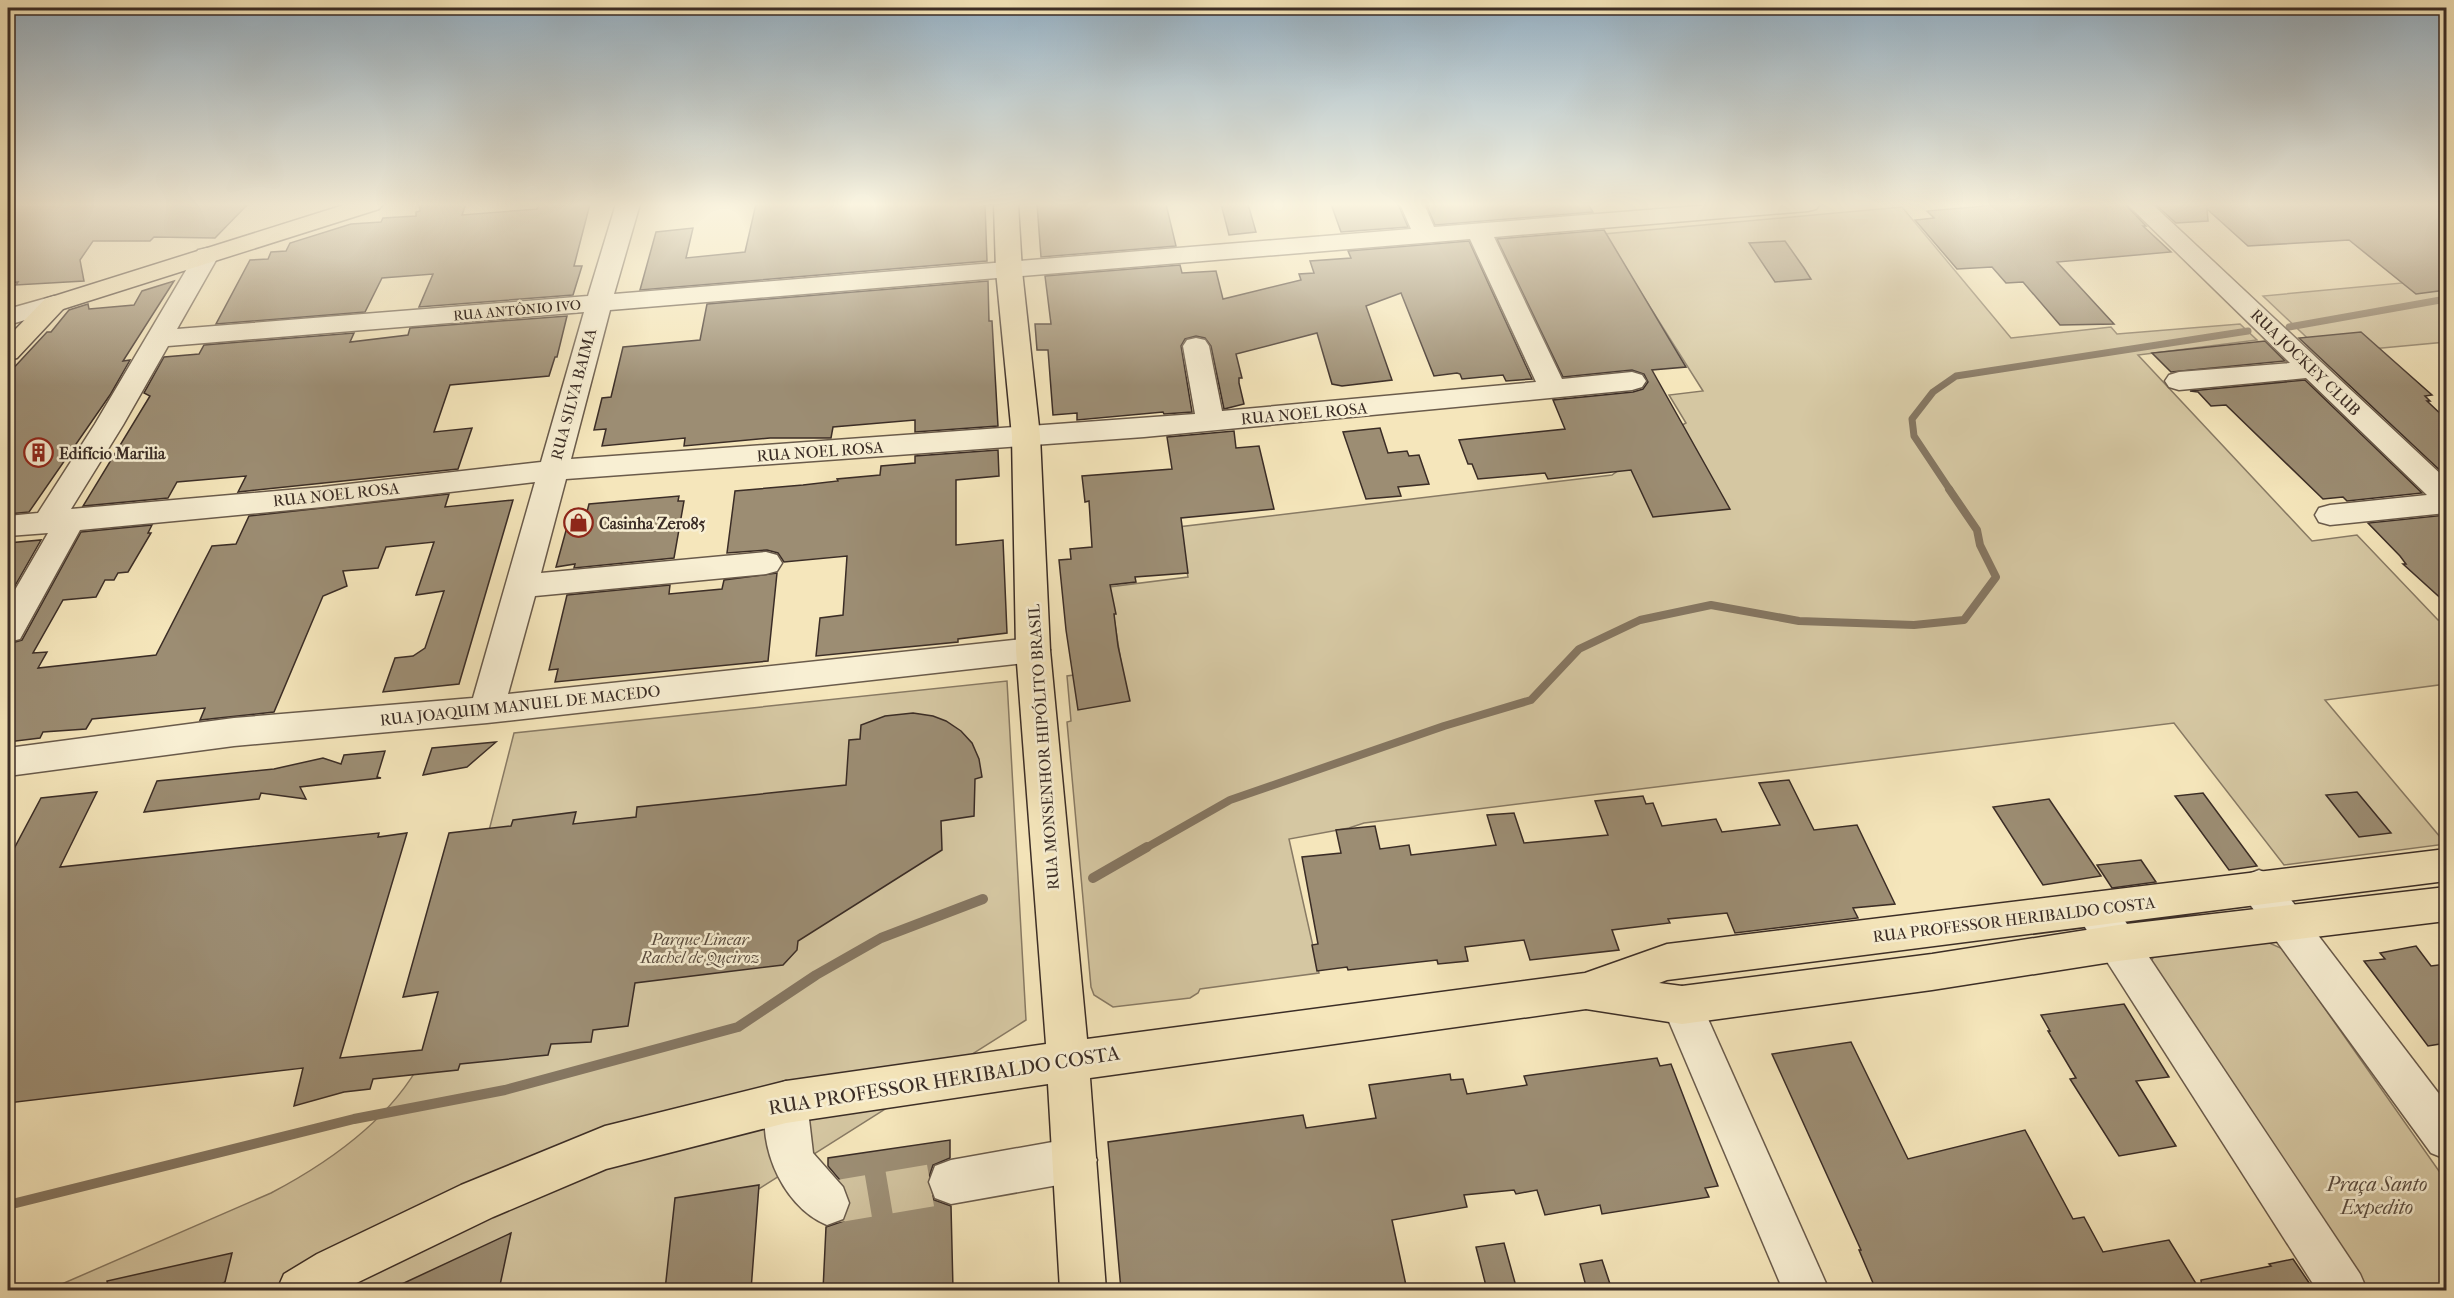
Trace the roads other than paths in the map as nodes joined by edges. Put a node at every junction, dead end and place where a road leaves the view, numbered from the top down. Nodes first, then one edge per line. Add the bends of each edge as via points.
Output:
1 (177, 265) edge
2 (202, 265) edge
3 (609, 265) edge
4 (1009, 265) edge
5 (1088, 265) edge
6 (1494, 265) edge
7 (2203, 265) edge
8 (1009, 271) junction
9 (597, 303) junction
10 (54, 304) junction
11 (8, 317) edge
12 (159, 339) junction
13 (1196, 346) dead end
14 (8, 352) edge
15 (2313, 369) junction
16 (1632, 381) dead end
17 (2179, 381) dead end
18 (1552, 388) junction
19 (1210, 422) junction
20 (1026, 436) junction
21 (552, 470) junction
22 (2446, 496) edge
23 (2446, 503) edge
24 (2330, 515) dead end
25 (59, 520) junction
26 (8, 526) edge
27 (766, 563) dead end
28 (523, 586) junction
29 (8, 630) edge
30 (1033, 650) junction
31 (487, 710) junction
32 (8, 762) edge
33 (2446, 865) edge
34 (2259, 887) junction
35 (2446, 904) edge
36 (2095, 909) junction
37 (2288, 924) junction
38 (2118, 944) junction
39 (1585, 991) junction
40 (1682, 1005) junction
41 (1068, 1060) junction
42 (786, 1102) junction
43 (2446, 1138) edge
44 (1075, 1160) junction
45 (951, 1182) tunnel mouth
46 (826, 1203) dead end
47 (300, 1290) edge
48 (1083, 1290) edge
49 (1806, 1290) edge
50 (2344, 1290) edge

1 - 10 main road
2 - 12 street
3 - 9 street, RUA SILVA BAIMA
4 - 8 main road, RUA MONSENHOR HIPÓLITO BRASIL
5 - 8 street, RUA ANTÔNIO IVO
6 - 18 street
7 - 15 street, RUA JOCKEY CLUB
8 - 9 street, RUA ANTÔNIO IVO
8 - 20 main road, RUA MONSENHOR HIPÓLITO BRASIL
9 - 12 street, RUA ANTÔNIO IVO
9 - 21 street, RUA SILVA BAIMA
10 - 11 street
10 - 14 main road
12 - 25 street
13 - 19 street
15 - 17 street
15 - 22 street, RUA JOCKEY CLUB
16 - 18 street, RUA NOEL ROSA
18 - 19 street, RUA NOEL ROSA
19 - 20 street, RUA NOEL ROSA
20 - 21 street, RUA NOEL ROSA
20 - 30 main road, RUA MONSENHOR HIPÓLITO BRASIL
21 - 25 street, RUA NOEL ROSA
21 - 28 street, RUA SILVA BAIMA
23 - 24 street
25 - 26 street, RUA NOEL ROSA
25 - 29 street
27 - 28 street
28 - 31 street, RUA SILVA BAIMA
30 - 31 street, RUA JOAQUIM MANUEL DE MACEDO
30 - 41 main road, RUA MONSENHOR HIPÓLITO BRASIL
31 - 32 street, RUA JOAQUIM MANUEL DE MACEDO via 234,732
33 - 34 main road, RUA PROFESSOR HERIBALDO COSTA
34 - 36 main road, RUA PROFESSOR HERIBALDO COSTA
34 - 37 street
35 - 37 main road, RUA PROFESSOR HERIBALDO COSTA
36 - 38 street
36 - 39 main road, RUA PROFESSOR HERIBALDO COSTA via 1667,962
37 - 38 main road, RUA PROFESSOR HERIBALDO COSTA
37 - 43 street
38 - 40 main road, RUA PROFESSOR HERIBALDO COSTA
38 - 50 street
39 - 40 main road, RUA PROFESSOR HERIBALDO COSTA
39 - 41 main road, RUA PROFESSOR HERIBALDO COSTA
40 - 49 street
41 - 42 main road, RUA PROFESSOR HERIBALDO COSTA
41 - 44 main road, RUA MONSENHOR HIPÓLITO BRASIL
42 - 46 street via 789,1151 803,1181
42 - 47 main road, RUA PROFESSOR HERIBALDO COSTA via 605,1148 477,1201 333,1270
44 - 45 street
44 - 48 main road, RUA MONSENHOR HIPÓLITO BRASIL

